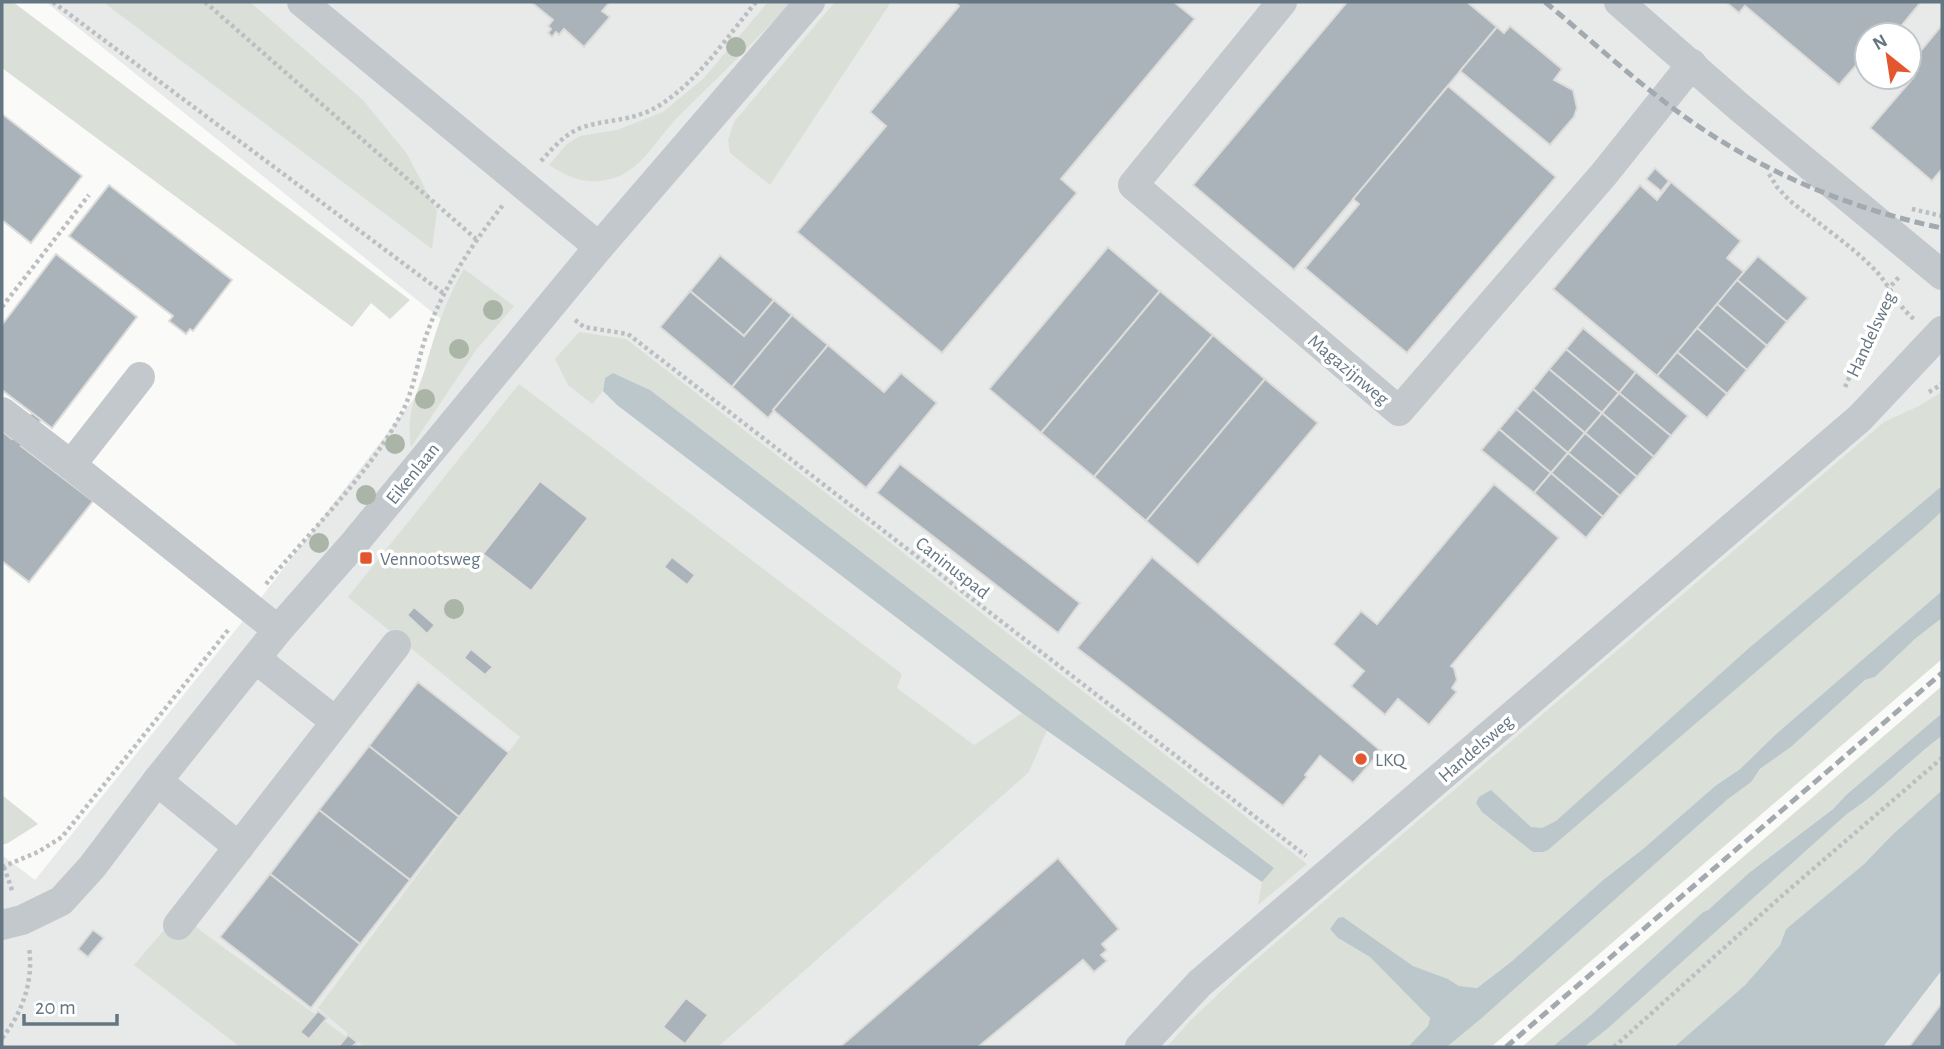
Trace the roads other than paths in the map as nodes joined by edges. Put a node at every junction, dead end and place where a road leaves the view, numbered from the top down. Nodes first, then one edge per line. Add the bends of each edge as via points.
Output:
1 (302, 2) edge
2 (810, 2) edge
3 (1282, 2) edge
4 (1619, 2) edge
5 (1692, 64) junction
6 (599, 247) junction
7 (1942, 275) edge
8 (1939, 335) edge
9 (140, 377) dead end
10 (2, 412) edge
11 (71, 465) junction
12 (278, 630) junction
13 (396, 645) dead end
14 (256, 659) junction
15 (336, 722) junction
16 (157, 781) junction
17 (239, 847) junction
18 (2, 925) edge
19 (178, 925) dead end
20 (1140, 1047) edge

1 - 6 street
2 - 6 street, Eikenlaan
3 - 5 street, Magazijnweg via 1133,185 1399,411 1604,174
4 - 5 street
5 - 7 street
6 - 12 street, Eikenlaan
8 - 20 street, Handelsweg via 1860,418 1200,983
9 - 11 street
10 - 11 street
11 - 12 street
12 - 14 street, Eikenlaan
13 - 15 street
14 - 15 street
14 - 16 street, Eikenlaan
15 - 17 street
16 - 17 street
16 - 18 street, Eikenlaan via 93,867 61,901
17 - 19 street

